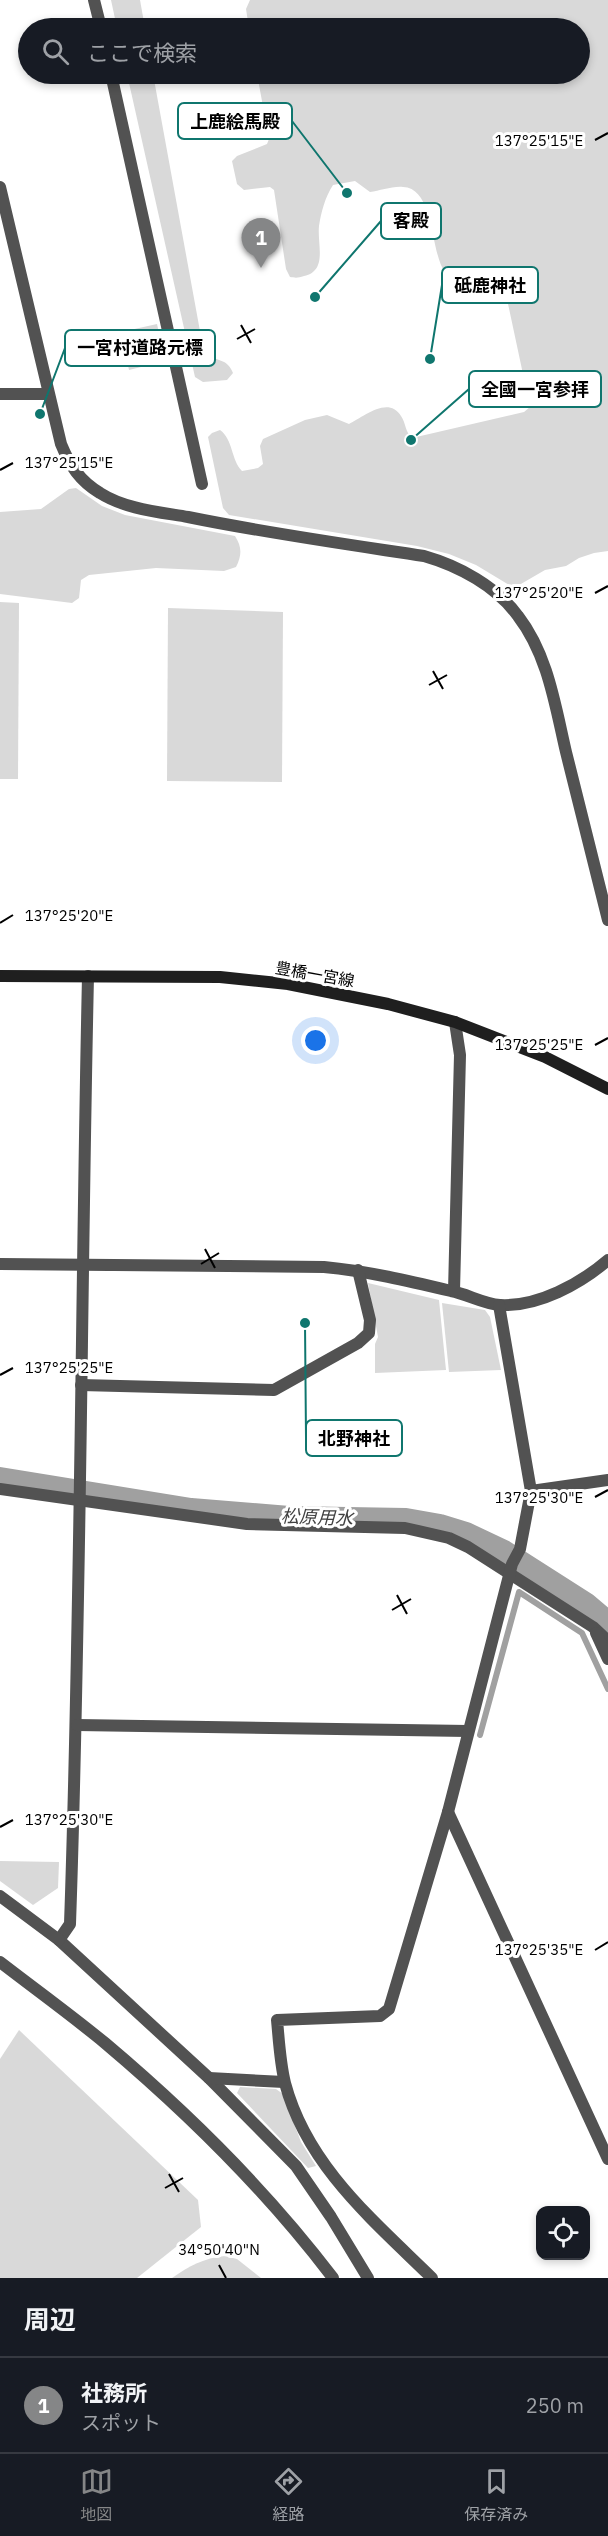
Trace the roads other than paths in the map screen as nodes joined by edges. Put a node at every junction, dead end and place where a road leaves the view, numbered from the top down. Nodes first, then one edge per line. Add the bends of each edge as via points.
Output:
1 (94, 0) edge
2 (98, 18) edge
3 (113, 84) edge
4 (0, 187) edge
5 (0, 394) edge
6 (48, 394) junction
7 (202, 484) dead end
8 (603, 876) edge
9 (608, 920) edge
10 (0, 976) edge
11 (88, 976) junction
12 (455, 1022) junction
13 (608, 1089) edge
14 (608, 1260) edge
15 (0, 1264) edge
16 (81, 1264) junction
17 (358, 1270) junction
18 (454, 1291) junction
19 (499, 1305) junction
20 (81, 1385) junction
21 (608, 1480) edge
22 (0, 1490) edge
23 (531, 1491) junction
24 (78, 1500) junction
25 (511, 1569) junction
26 (593, 1627) junction
27 (608, 1641) edge
28 (608, 1659) edge
29 (77, 1725) junction
30 (468, 1731) junction
31 (448, 1812) junction
32 (0, 1896) edge
33 (59, 1940) junction
34 (0, 1962) edge
35 (209, 2078) junction
36 (284, 2082) junction
37 (608, 2158) edge
38 (333, 2278) edge
39 (368, 2278) edge
40 (432, 2278) edge

1 - 2 street
3 - 7 street
4 - 6 street
5 - 6 street
6 - 8 street via 68,462 81,480 102,495 128,506 254,530 424,556 465,572 508,604 543,661
8 - 9 street
10 - 11 main road, 豊橋一宮線
11 - 12 main road, 豊橋一宮線 via 220,976 288,984
11 - 16 street
12 - 13 main road, 豊橋一宮線 via 544,1057
12 - 18 street via 460,1054
14 - 19 street via 563,1290
15 - 16 street
16 - 17 street
16 - 20 street
17 - 18 street
17 - 20 street via 370,1320 369,1334 274,1390
18 - 19 street
19 - 23 street
20 - 24 street
21 - 23 street
22 - 24 street
23 - 25 street via 520,1549
24 - 25 street via 247,1524 405,1528 449,1538
24 - 29 street
25 - 26 street
25 - 30 street
26 - 27 street
26 - 28 street
29 - 30 street
29 - 33 street via 70,1924
30 - 31 street
31 - 36 street via 388,2009 380,2016 277,2020
31 - 37 street
32 - 33 street
33 - 35 street
34 - 38 street via 104,2042 178,2108 244,2174
35 - 36 street
35 - 39 street via 296,2166
36 - 40 street via 304,2133 340,2185

